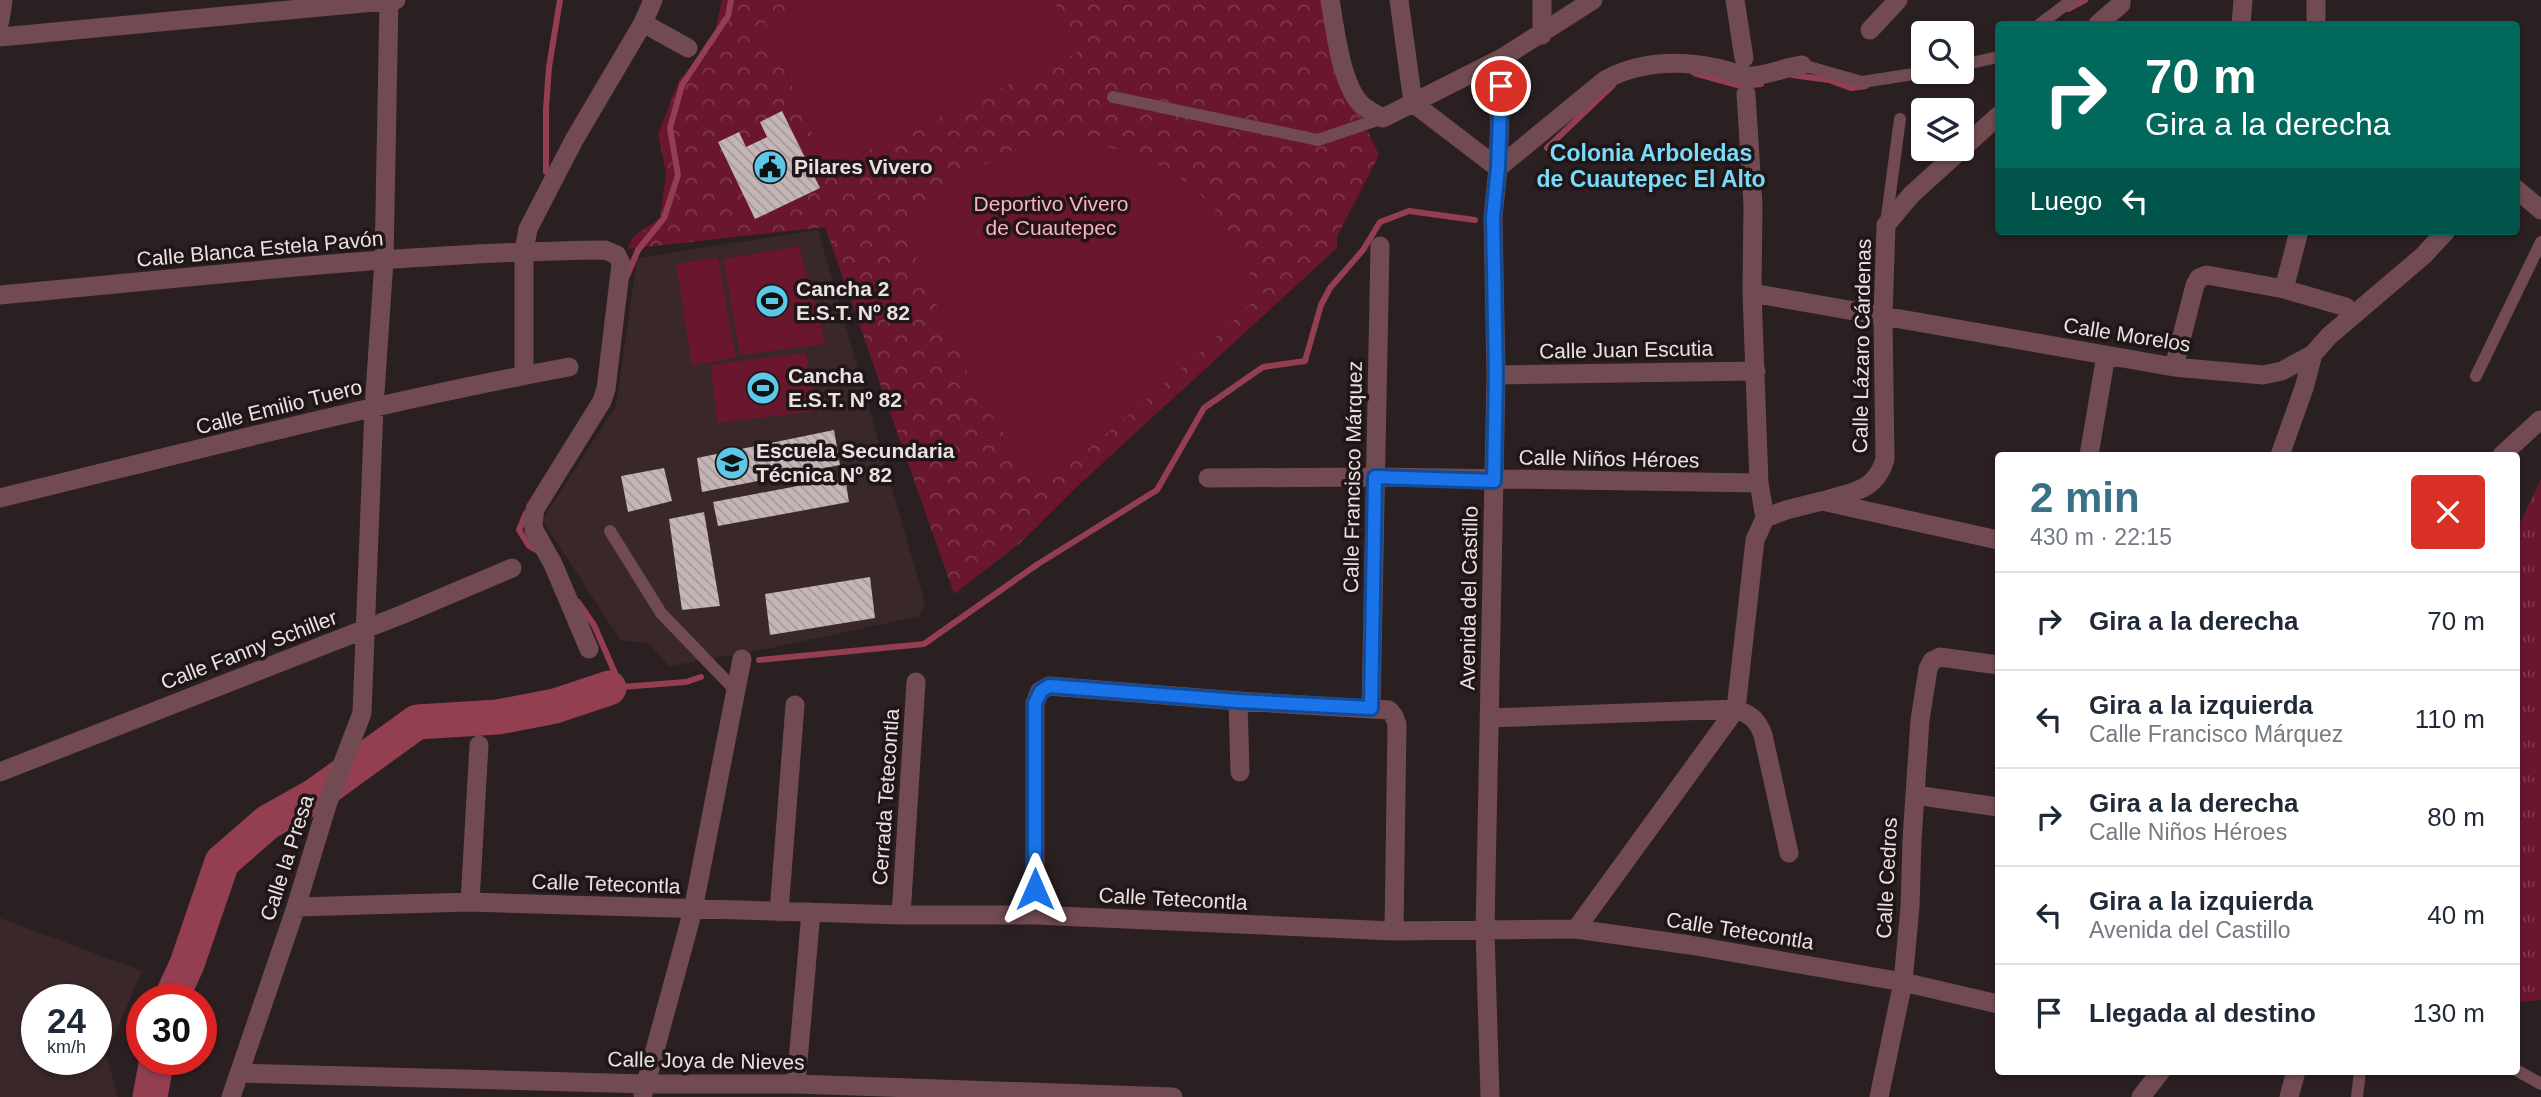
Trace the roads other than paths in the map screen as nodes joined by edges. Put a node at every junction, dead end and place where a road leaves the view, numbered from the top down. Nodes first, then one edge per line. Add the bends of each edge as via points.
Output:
1 (4, 0) edge
2 (389, 0) edge
3 (396, 0) edge
4 (653, 0) edge
5 (1330, 0) edge
6 (1399, 0) edge
7 (1542, 0) edge
8 (1593, 0) edge
9 (1735, 0) edge
10 (1898, 0) edge
11 (2072, 0) edge
12 (2121, 0) edge
13 (2244, 0) edge
14 (2316, 0) edge
15 (0, 21) edge
16 (2044, 21) edge
17 (2101, 21) edge
18 (2241, 21) edge
19 (2316, 21) edge
20 (643, 23) junction
21 (1870, 30) dead end
22 (1542, 35) junction
23 (0, 37) edge
24 (688, 48) dead end
25 (1502, 58) junction
26 (1744, 58) dead end
27 (1995, 58) edge
28 (1974, 63) edge
29 (1802, 65) joint
30 (1911, 74) edge
31 (1746, 94) dead end
32 (1113, 97) dead end
33 (1413, 103) junction
34 (1382, 118) junction
35 (1900, 120) dead end
36 (1995, 122) edge
37 (1498, 168) junction
38 (2520, 192) edge
39 (2541, 210) edge
40 (1886, 225) junction
41 (2298, 235) edge
42 (2442, 235) edge
43 (2541, 242) edge
44 (1380, 246) dead end
45 (524, 251) junction
46 (384, 261) junction
47 (2284, 289) junction
48 (1752, 293) junction
49 (0, 295) edge
50 (2346, 307) dead end
51 (1883, 316) junction
52 (2313, 354) junction
53 (2106, 355) junction
54 (569, 367) dead end
55 (2174, 367) junction
56 (1756, 371) junction
57 (524, 375) junction
58 (1496, 375) junction
59 (2476, 376) dead end
60 (374, 407) junction
61 (2541, 420) edge
62 (2090, 452) edge
63 (2281, 452) edge
64 (2505, 452) edge
65 (1375, 477) junction
66 (1208, 478) dead end
67 (1494, 481) junction
68 (1759, 483) junction
69 (0, 498) edge
70 (1822, 501) junction
71 (1765, 518) junction
72 (610, 531) dead end
73 (1995, 539) edge
74 (512, 568) dead end
75 (365, 629) junction
76 (589, 649) dead end
77 (742, 659) dead end
78 (1995, 665) edge
79 (916, 682) dead end
80 (736, 691) junction
81 (1238, 701) junction
82 (795, 705) dead end
83 (1371, 708) junction
84 (1736, 709) junction
85 (1489, 718) junction
86 (479, 745) dead end
87 (0, 772) edge
88 (1240, 772) dead end
89 (1915, 795) junction
90 (1995, 807) edge
91 (1789, 853) dead end
92 (470, 902) junction
93 (296, 906) junction
94 (692, 910) junction
95 (779, 912) junction
96 (811, 912) junction
97 (901, 915) junction
98 (1035, 915) junction
99 (1576, 929) junction
100 (1394, 931) junction
101 (1485, 931) junction
102 (1903, 982) junction
103 (1995, 1003) edge
104 (2520, 1072) edge
105 (239, 1073) junction
106 (2158, 1075) edge
107 (2295, 1075) edge
108 (2360, 1075) edge
109 (796, 1084) junction
110 (2541, 1084) edge
111 (418, 1087) edge
112 (510, 1089) edge
113 (644, 1091) edge
114 (231, 1097) edge
115 (1145, 1097) edge
116 (1173, 1097) edge
117 (1490, 1097) edge
118 (1879, 1097) edge
119 (2141, 1097) edge
120 (2289, 1097) edge
121 (2357, 1097) edge

1 - 15 street
2 - 3 street
2 - 23 street
2 - 46 street, Calle la Presa
4 - 20 street
5 - 34 street via 1352,89 1363,106
6 - 33 street
7 - 22 street
8 - 22 street
9 - 26 street
10 - 21 street
11 - 16 lane
12 - 17 street
13 - 18 street
14 - 19 street
20 - 24 street
20 - 45 street via 573,140 528,229
22 - 25 street
25 - 33 street
25 - 37 street, Avenida del Castillo
27 - 28 lane
29 - 30 lane via 1862,82
29 - 37 street via 1750,76 1679,62 1651,64 1616,75
31 - 48 street via 1753,205
32 - 34 lane via 1318,140
33 - 34 street
33 - 37 street
35 - 40 lane
36 - 40 street, Calle Lázaro Cárdenas via 1911,195
37 - 58 street, Avenida del Castillo via 1493,217
38 - 39 street
40 - 51 street, Calle Lázaro Cárdenas
41 - 47 street
42 - 52 street, Calle Morelos
43 - 59 lane
44 - 65 street, Calle Francisco Márquez
45 - 46 street, Calle Blanca Estela Pavón
45 - 57 street
45 - 76 street, Calle Blanca Estela Pavón via 605,250 617,255 621,264 606,389 535,509 533,523
46 - 49 street, Calle Blanca Estela Pavón
46 - 60 street, Calle la Presa
47 - 50 street
47 - 55 street via 2207,275 2199,278
48 - 51 street, Calle Morelos
48 - 56 street
51 - 53 street, Calle Morelos
51 - 70 street, Calle Lázaro Cárdenas via 1885,459 1881,474 1870,486
52 - 55 street, Calle Morelos via 2282,372 2263,375
52 - 63 street
53 - 55 street, Calle Morelos
53 - 62 street
54 - 57 street, Calle Emilio Tuero
56 - 58 street, Calle Juan Escutia
56 - 68 street
57 - 60 street, Calle Emilio Tuero
58 - 67 street, Avenida del Castillo
60 - 69 street, Calle Emilio Tuero
60 - 75 street, Calle la Presa
61 - 64 street
65 - 66 street, Calle Niños Héroes
65 - 67 street, Calle Niños Héroes
65 - 83 street, Calle Francisco Márquez
67 - 68 street, Calle Niños Héroes
67 - 85 street, Avenida del Castillo
68 - 71 street
70 - 71 street
70 - 73 street
71 - 84 street via 1755,540
72 - 80 lane via 661,613
74 - 75 street, Calle Fanny Schiller
75 - 87 street, Calle Fanny Schiller
75 - 93 street, Calle la Presa via 362,713
77 - 80 street
78 - 89 street, Calle Cedros via 1940,657 1928,669
79 - 97 street, Cerrada Tetecontla
80 - 94 street
81 - 83 street
81 - 88 street
81 - 98 street via 1049,686 1041,691 1035,703
82 - 95 street
83 - 100 street via 1389,710 1394,716
84 - 85 street
84 - 91 street via 1759,723
84 - 99 street
85 - 101 street, Avenida del Castillo
86 - 92 street
89 - 90 street
89 - 102 street, Calle Cedros
92 - 93 street, Calle Tetecontla
92 - 94 street, Calle Tetecontla
93 - 105 street, Calle la Presa
94 - 95 street, Calle Tetecontla
94 - 113 street
95 - 96 street, Calle Tetecontla
96 - 97 street, Calle Tetecontla
96 - 109 street
97 - 98 street, Calle Tetecontla
98 - 100 street, Calle Tetecontla
99 - 101 street, Calle Tetecontla
99 - 102 street, Calle Tetecontla
100 - 101 street, Calle Tetecontla
101 - 117 street, Avenida del Castillo
102 - 103 street, Calle Tetecontla
102 - 118 street, Calle Cedros
104 - 110 lane
105 - 111 street, Calle Joya de Nieves
105 - 114 street, Calle la Presa
106 - 119 street
107 - 120 street
108 - 121 lane
109 - 113 street, Calle Joya de Nieves
109 - 115 street, Calle Joya de Nieves
111 - 112 street, Calle Joya de Nieves
112 - 113 street, Calle Joya de Nieves
115 - 116 street, Calle Joya de Nieves

